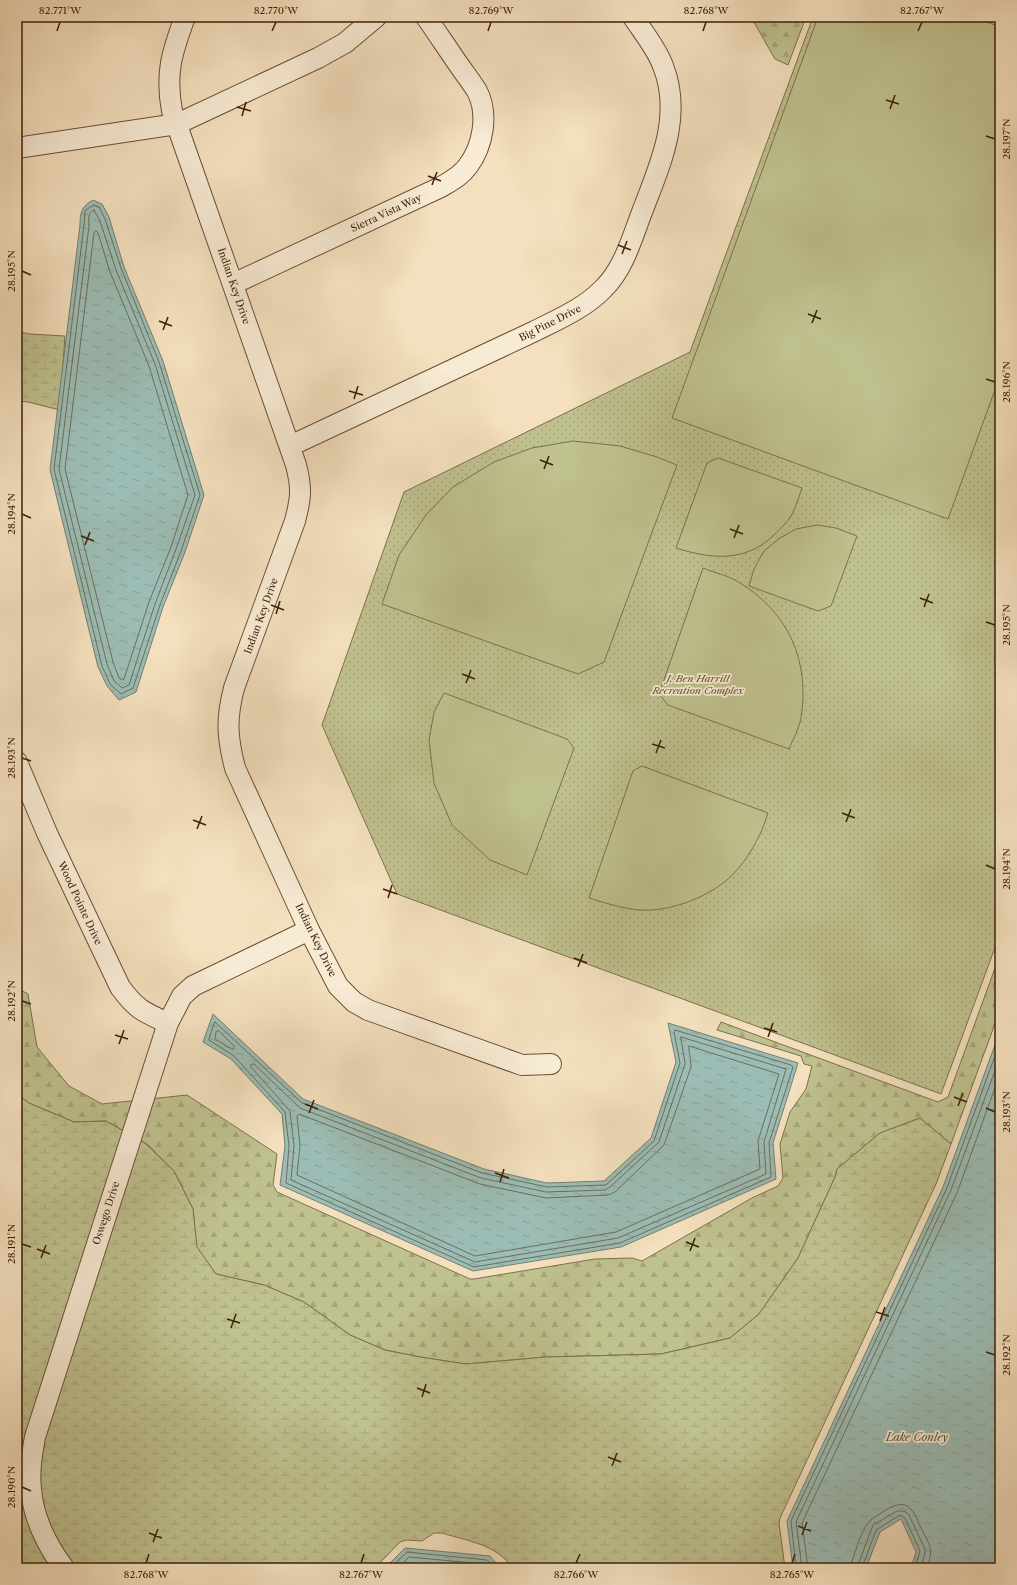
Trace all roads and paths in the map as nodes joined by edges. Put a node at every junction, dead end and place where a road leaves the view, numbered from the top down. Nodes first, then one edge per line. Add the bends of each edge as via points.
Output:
1 (185, 17) edge
2 (376, 17) edge
3 (426, 17) edge
4 (633, 17) edge
5 (177, 124) junction
6 (17, 148) edge
7 (233, 284) junction
8 (290, 446) junction
9 (17, 762) edge
10 (310, 930) junction
11 (168, 1023) junction
12 (551, 1064) dead end
13 (64, 1568) edge

1 - 5 street, Indian Key Drive via 169,72 169,92
2 - 5 street via 345,42 318,58
3 - 7 street, Sierra Vista Way via 477,91 482,106 480,139 468,167 457,178 442,187
4 - 8 street, Big Pine Drive via 663,66 671,104 669,130 665,151 626,255 605,288 575,311
5 - 6 street
5 - 7 street, Indian Key Drive
7 - 8 street, Indian Key Drive
8 - 10 street, Indian Key Drive via 301,483 300,499 293,528 234,688 228,723 229,744 235,768
9 - 11 street, Wood Pointe Drive via 47,833 120,987 130,1002 143,1012
10 - 11 street, Oswego Drive via 193,986 182,996
10 - 12 street, Indian Key Drive via 338,986 354,1002 368,1010 522,1065
11 - 13 street, Oswego Drive via 35,1437 31,1461 31,1490 47,1542

